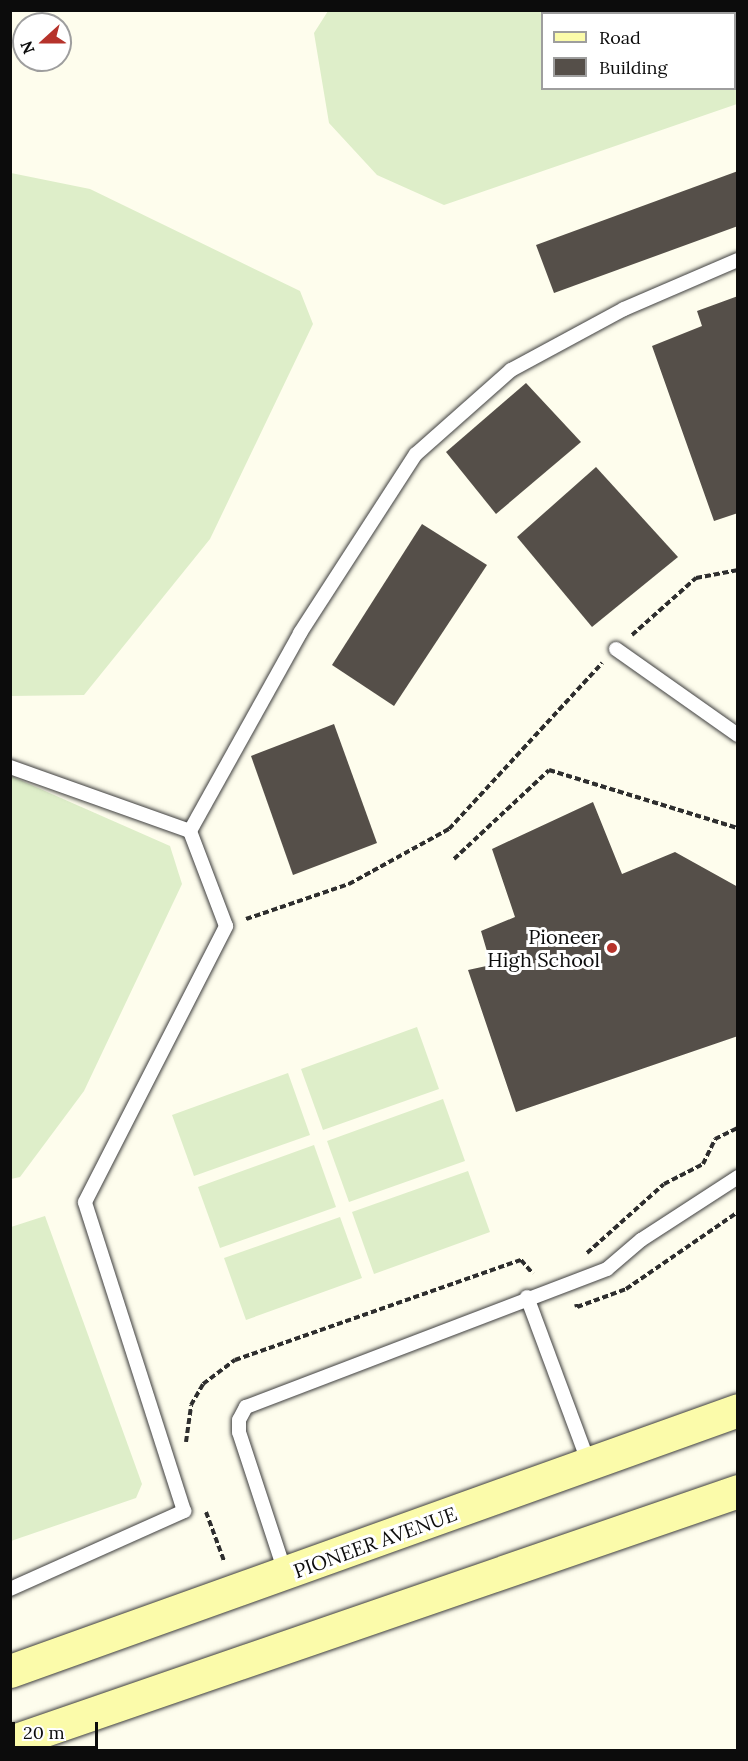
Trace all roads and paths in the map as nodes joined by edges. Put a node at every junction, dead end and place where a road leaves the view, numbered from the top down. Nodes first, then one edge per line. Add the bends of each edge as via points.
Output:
1 (738, 260) edge
2 (738, 570) edge
3 (616, 650) junction
4 (738, 735) edge
5 (10, 767) edge
6 (738, 828) edge
7 (190, 831) junction
8 (454, 859) dead end
9 (226, 926) junction
10 (738, 1128) edge
11 (738, 1177) edge
12 (583, 1256) dead end
13 (521, 1260) dead end
14 (540, 1271) dead end
15 (527, 1298) junction
16 (738, 1410) edge
17 (590, 1466) junction
18 (738, 1491) edge
19 (286, 1574) junction
20 (10, 1589) edge
21 (10, 1671) edge
22 (10, 1742) edge

1 - 7 lane via 624,309 511,370 416,454 300,633
2 - 3 path via 696,578
3 - 4 lane
3 - 9 path via 449,829 349,884
5 - 7 lane
6 - 8 path via 549,770
7 - 9 lane
9 - 20 lane via 85,1202 184,1511
10 - 12 path via 715,1139 703,1164 664,1184
11 - 15 lane via 641,1240 607,1269
13 - 14 path via 530,1275
15 - 17 lane
15 - 19 lane via 246,1407 239,1420 239,1432
16 - 17 street, PIONEER AVENUE
17 - 19 street, PIONEER AVENUE
18 - 22 street
19 - 21 street, PIONEER AVENUE

